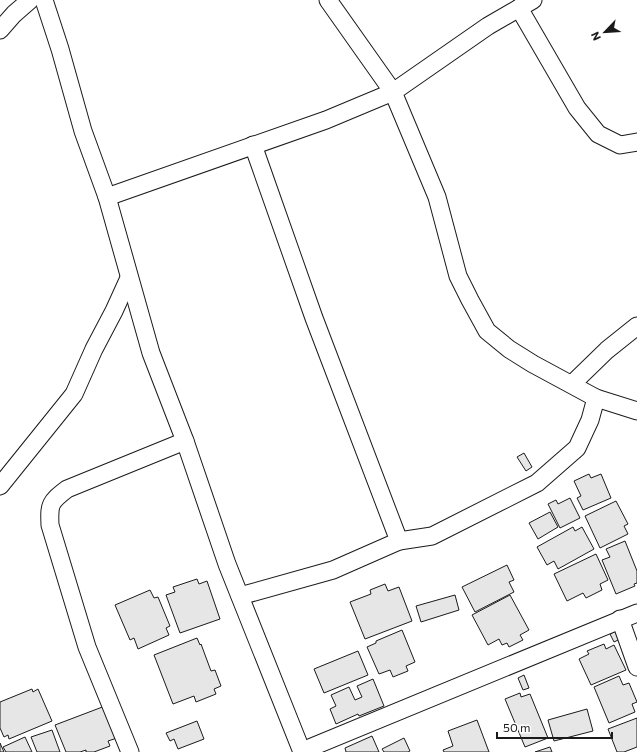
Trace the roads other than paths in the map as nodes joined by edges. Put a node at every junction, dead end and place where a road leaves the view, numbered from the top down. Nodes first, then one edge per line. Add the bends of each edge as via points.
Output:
1 (30, 0) edge
2 (44, 0) edge
3 (328, 0) edge
4 (526, 4) edge
5 (0, 30) edge
6 (393, 92) junction
7 (637, 142) edge
8 (253, 145) junction
9 (106, 197) junction
10 (129, 278) junction
11 (637, 326) edge
12 (572, 384) junction
13 (596, 398) junction
14 (637, 411) edge
15 (185, 441) junction
16 (0, 486) edge
17 (399, 541) junction
18 (240, 596) junction
19 (637, 613) edge
20 (620, 619) junction
21 (637, 667) edge
22 (130, 752) edge
23 (302, 752) edge

1 - 5 street
2 - 9 street via 83,132
3 - 6 street
4 - 6 street via 488,26
4 - 7 street via 577,108 598,134 620,145
6 - 8 street via 326,120
6 - 12 street via 437,197 458,276 487,330 509,349
8 - 9 street
8 - 17 street via 314,318
9 - 10 street
10 - 15 street via 151,353
10 - 16 street via 74,394
11 - 12 street via 607,350
12 - 13 street
13 - 14 street
13 - 17 street via 590,420 577,448 537,483 432,536
15 - 18 street
15 - 22 street via 67,489 54,499 49,511 50,525 87,647
17 - 18 street via 333,570
18 - 23 street
19 - 20 street
20 - 21 street
20 - 23 street

